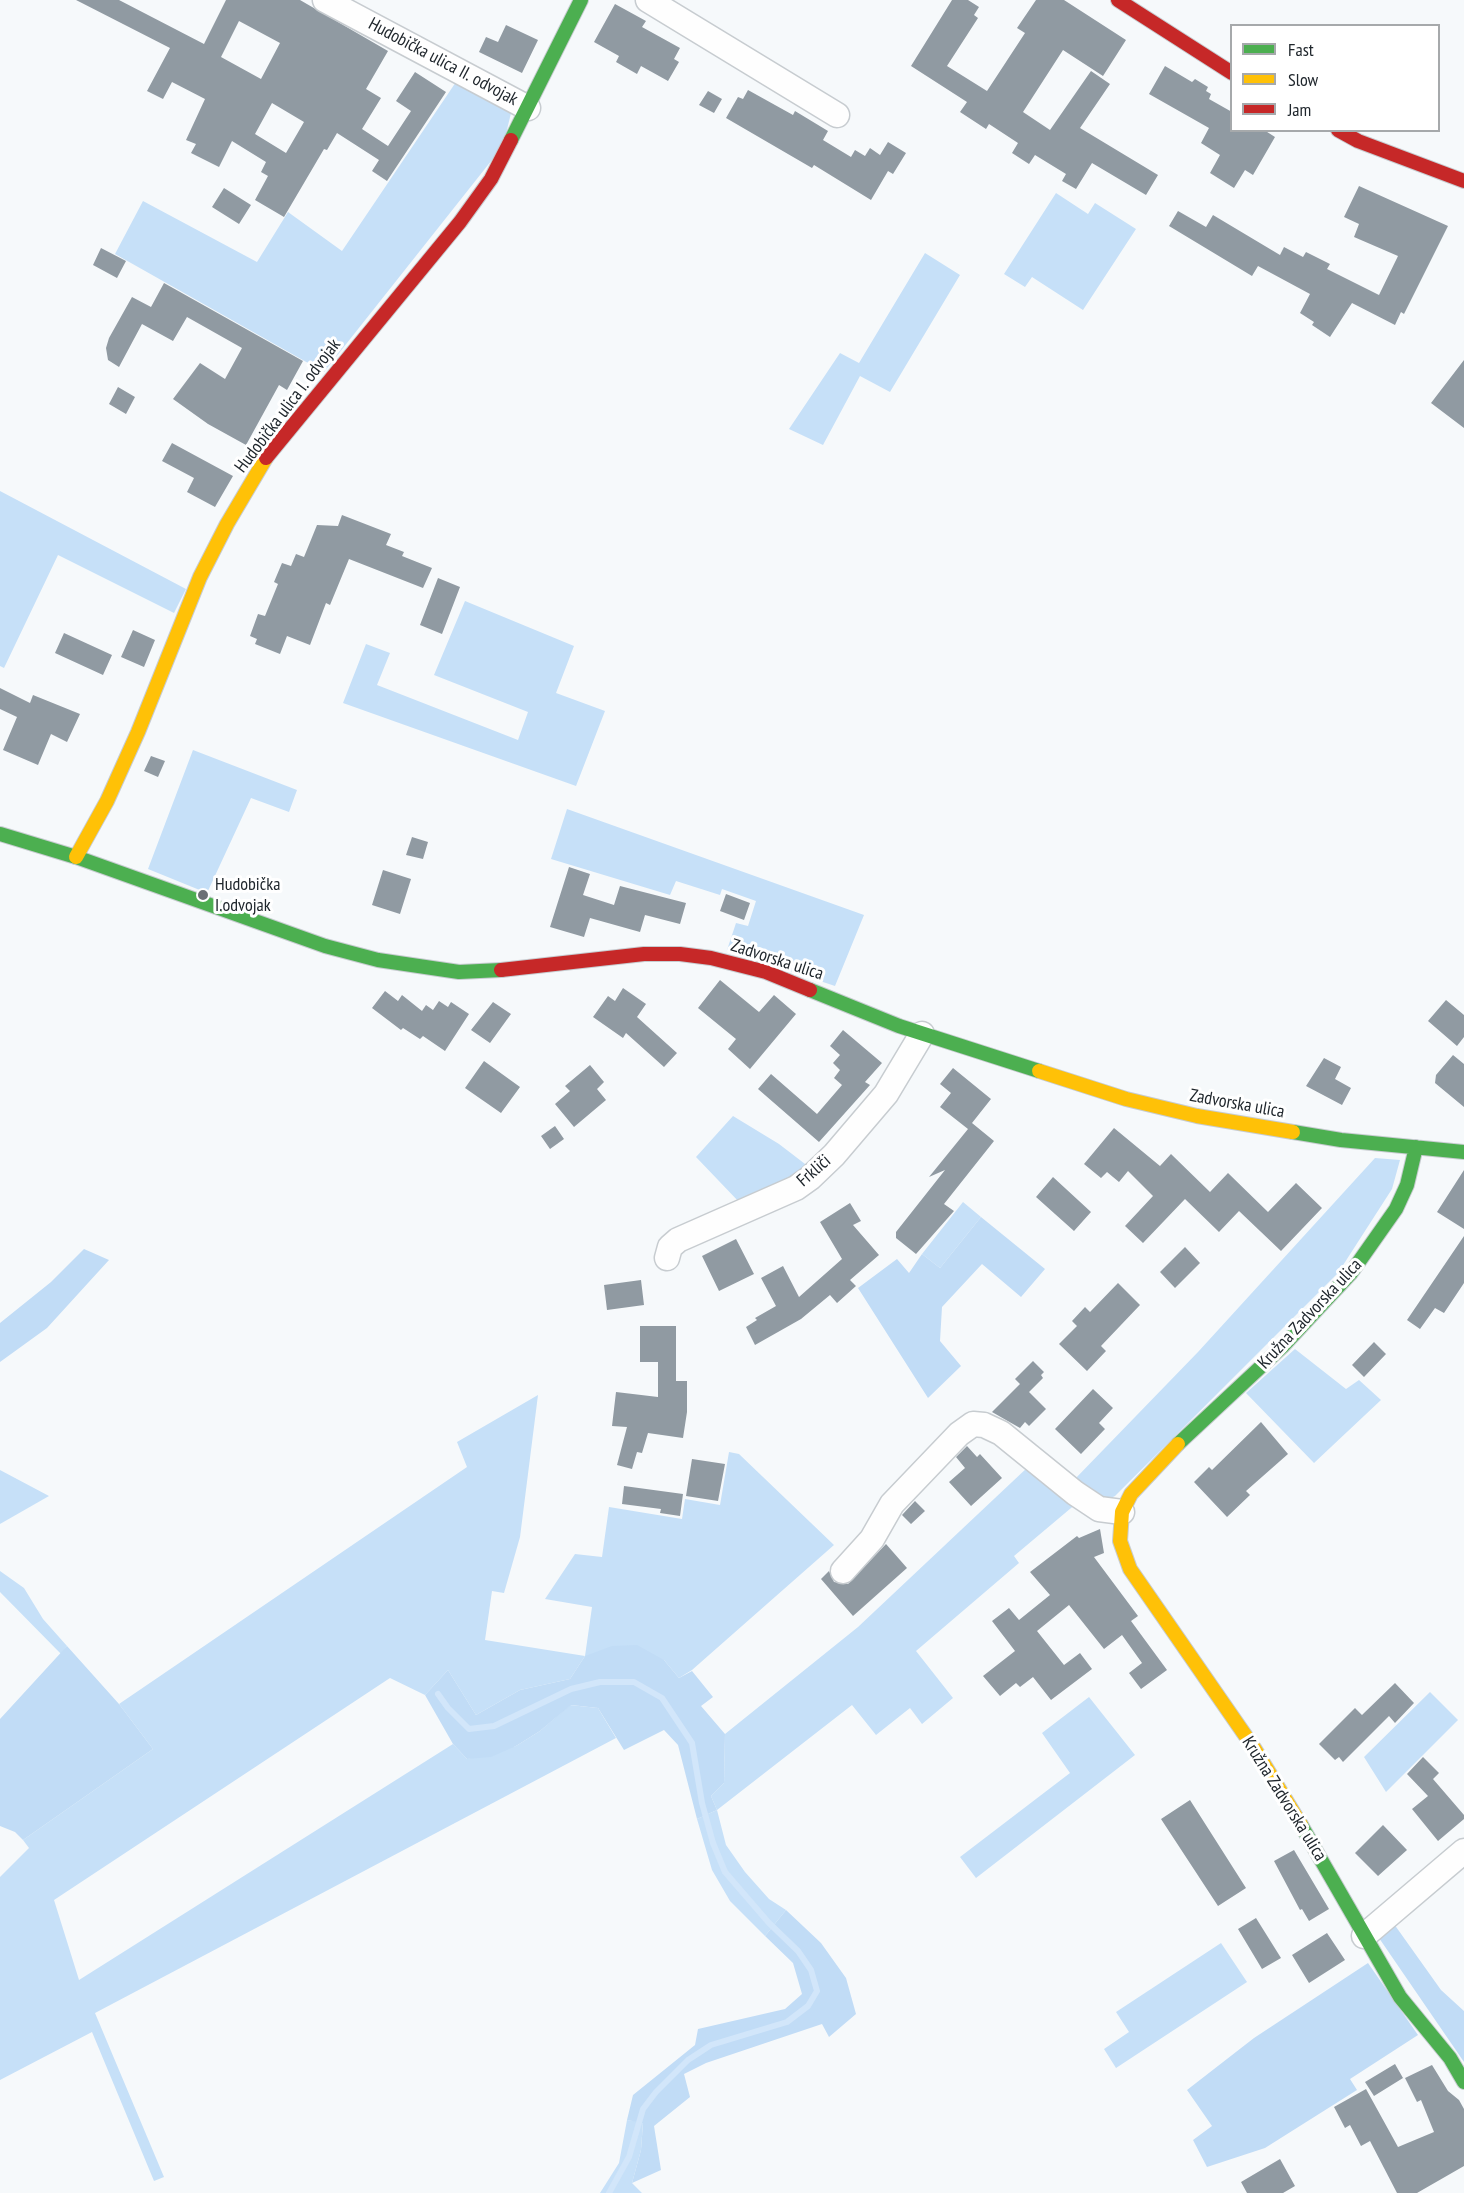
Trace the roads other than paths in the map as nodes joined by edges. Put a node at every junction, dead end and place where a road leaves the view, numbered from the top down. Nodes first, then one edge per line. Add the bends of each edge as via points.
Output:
1 (325, 0) edge
2 (581, 0) edge
3 (648, 0) edge
4 (1118, 0) edge
5 (1230, 72) edge
6 (528, 108) junction
7 (837, 115) dead end
8 (1342, 132) edge
9 (1464, 180) edge
10 (0, 834) edge
11 (76, 857) junction
12 (922, 1034) junction
13 (1416, 1147) junction
14 (1464, 1152) edge
15 (667, 1258) dead end
16 (1122, 1512) junction
17 (843, 1571) dead end
18 (1464, 1851) edge
19 (1364, 1936) junction
20 (1464, 2082) edge

1 - 6 street, Hudobička ulica II. odvojak
2 - 6 street, Hudobička ulica I. odvojak
3 - 7 street
4 - 5 street
6 - 11 street, Hudobička ulica I. odvojak via 491,179 460,222 264,461 200,577 138,732
8 - 9 street
10 - 11 street
11 - 12 street, Zadvorska ulica via 325,946 378,960 459,972 680,954 766,972
12 - 13 street, Zadvorska ulica via 1126,1099 1197,1116 1341,1140
12 - 15 street, Frkliči via 886,1094 810,1178 796,1188 678,1240 670,1247
13 - 14 street, Zadvorska ulica
13 - 16 street, Kružna Zadvorska ulica via 1407,1185 1396,1209 1351,1273 1282,1347 1151,1470
16 - 17 street via 1099,1509 1000,1433 973,1424 892,1504 872,1539
16 - 19 street, Kružna Zadvorska ulica via 1120,1541 1130,1569 1254,1748
18 - 19 street
19 - 20 street, Kružna Zadvorska ulica via 1400,1996 1450,2058

